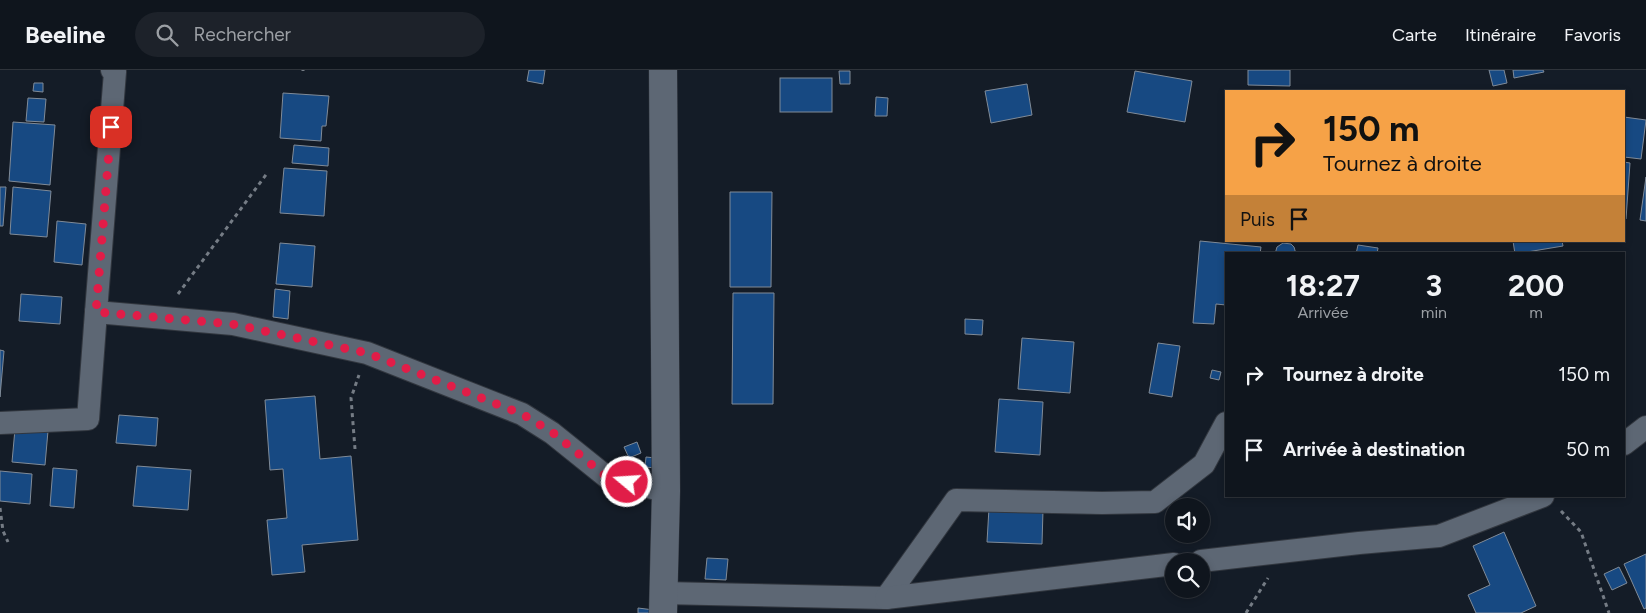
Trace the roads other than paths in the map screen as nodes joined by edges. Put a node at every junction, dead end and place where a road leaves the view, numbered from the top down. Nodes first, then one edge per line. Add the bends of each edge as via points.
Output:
1 (112, 70) edge
2 (663, 70) edge
3 (96, 312) junction
4 (0, 423) edge
5 (1225, 425) edge
6 (1646, 427) edge
7 (1625, 443) edge
8 (666, 491) junction
9 (1540, 497) edge
10 (1210, 560) edge
11 (1165, 565) edge
12 (886, 598) junction
13 (663, 603) edge

1 - 3 street via 115,72
2 - 8 main road
3 - 4 street via 88,419
3 - 8 street via 232,324 367,353 522,414 552,432 608,478
5 - 12 street via 1204,464 1155,502 956,500
6 - 7 street
8 - 13 main road
9 - 10 street via 1439,536
11 - 12 street
12 - 13 street

